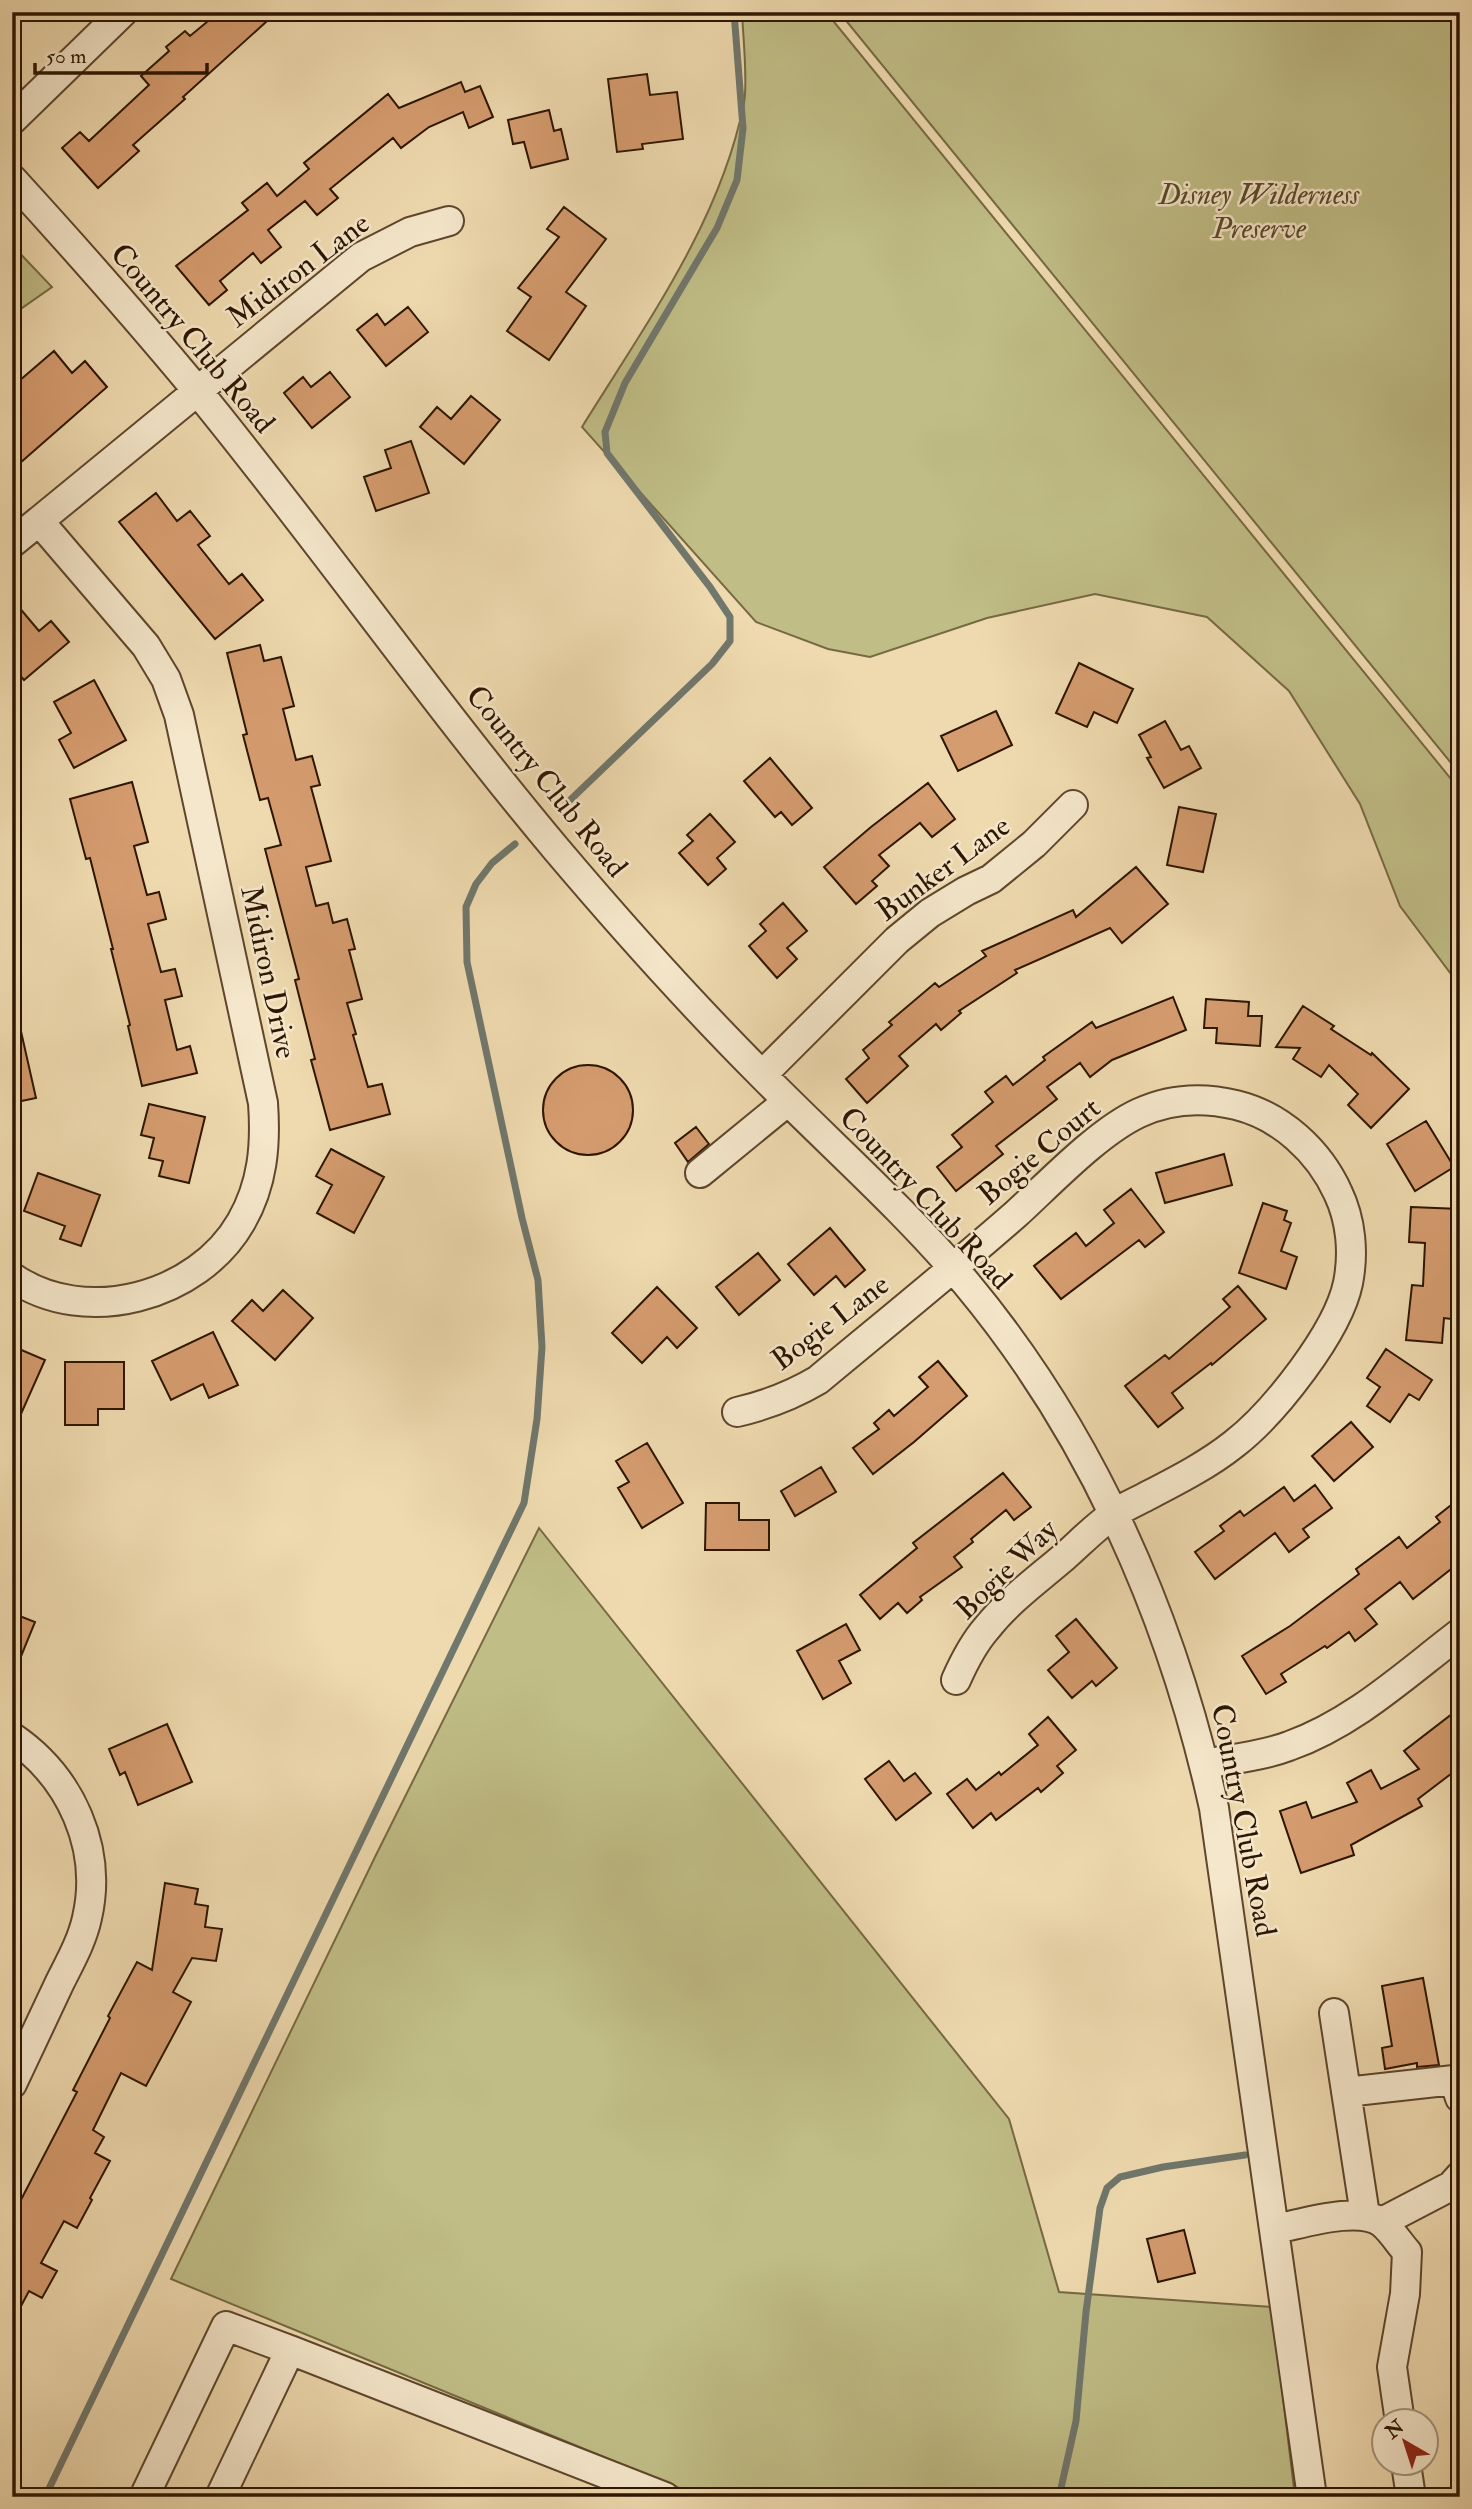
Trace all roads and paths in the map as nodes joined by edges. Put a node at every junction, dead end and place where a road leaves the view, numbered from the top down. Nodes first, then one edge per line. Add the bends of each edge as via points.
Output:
1 (123, 12) edge
2 (12, 120) edge
3 (12, 179) edge
4 (449, 221) dead end
5 (197, 390) junction
6 (39, 521) junction
7 (12, 543) edge
8 (1073, 805) dead end
9 (762, 1075) junction
10 (788, 1101) junction
11 (700, 1173) dead end
12 (954, 1268) junction
13 (12, 1277) edge
14 (737, 1412) dead end
15 (1114, 1514) junction
16 (1460, 1633) edge
17 (956, 1680) dead end
18 (12, 1737) edge
19 (1204, 1764) junction
20 (1334, 2013) dead end
21 (1458, 2080) edge
22 (12, 2084) edge
23 (1346, 2092) junction
24 (1460, 2176) edge
25 (1373, 2218) junction
26 (1275, 2229) junction
27 (290, 2350) junction
28 (1398, 2408) edge
29 (1408, 2478) edge
30 (144, 2497) edge
31 (220, 2497) edge
32 (664, 2497) edge
33 (1312, 2497) edge
34 (1411, 2497) edge

1 - 2 street
3 - 5 street, Country Club Road
4 - 5 street, Midiron Lane via 410,232 361,257
5 - 6 street
5 - 9 street, Country Club Road via 543,833 660,968
6 - 7 street
6 - 13 street, Midiron Drive via 146,646 166,679 179,715 263,1103 265,1135 258,1181 240,1225 220,1250 180,1280 149,1294 100,1302 50,1295
8 - 9 street, Bunker Lane via 991,880 930,913 897,940
9 - 10 street, Country Club Road
10 - 11 street
10 - 12 street, Country Club Road
12 - 14 street, Bogie Lane via 817,1380 793,1395
12 - 15 street, Country Club Road via 1057,1408
12 - 15 street, Bogie Court via 1106,1134 1153,1107 1207,1100 1242,1106 1292,1133 1322,1163 1342,1200 1351,1262 1342,1304 1317,1350 1285,1393 1235,1443
15 - 17 street, Bogie Way via 1004,1608 979,1638
15 - 19 street, Country Club Road via 1167,1638
16 - 19 street via 1358,1711 1318,1735 1286,1748
18 - 22 street via 45,1765 69,1798 85,1836 91,1877 82,1937
19 - 26 street, Country Club Road
20 - 23 street
21 - 23 street
23 - 25 street
24 - 25 street via 1451,2186
25 - 26 street via 1344,2216
25 - 28 street via 1407,2252 1392,2367
26 - 33 street, Country Club Road
27 - 30 street via 226,2326
27 - 31 street
27 - 32 street
29 - 34 street

